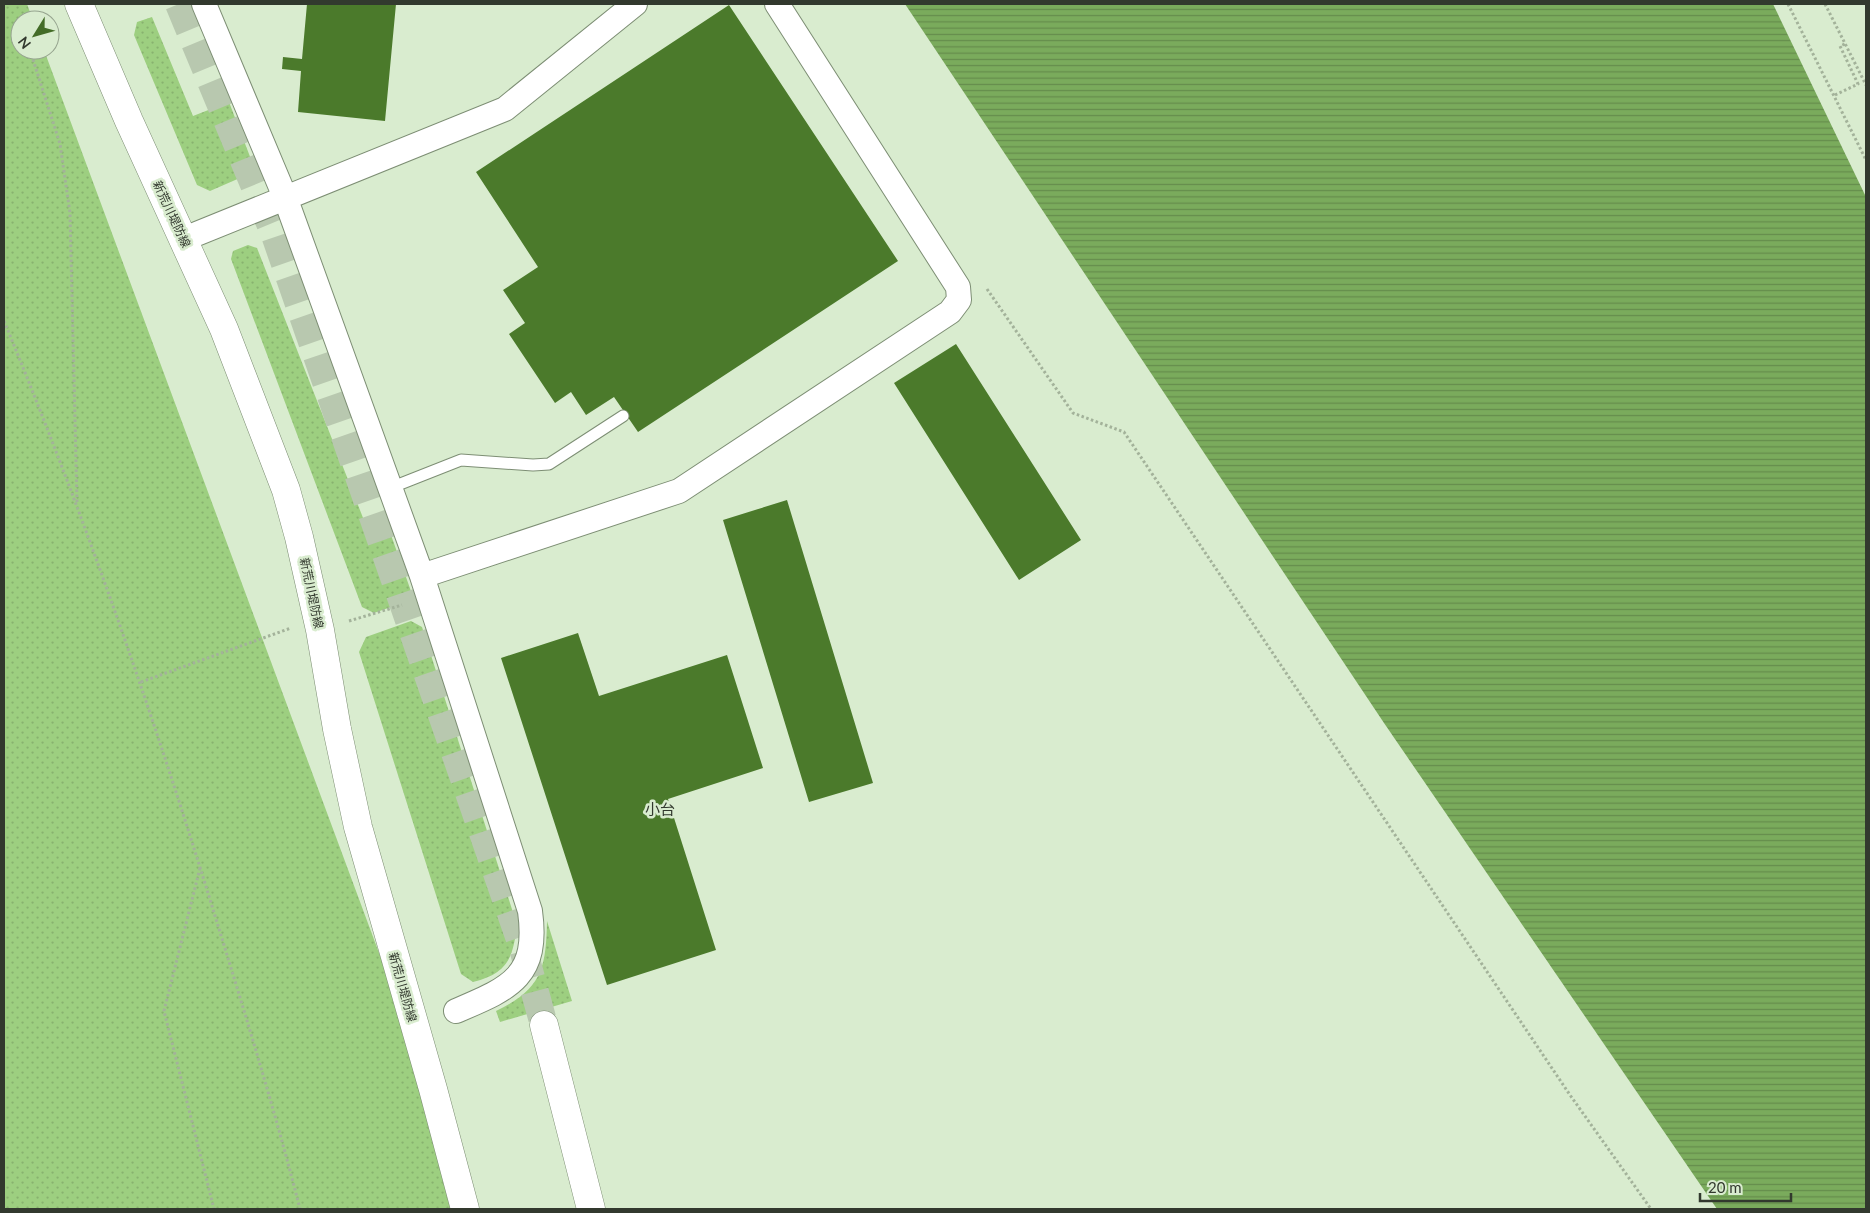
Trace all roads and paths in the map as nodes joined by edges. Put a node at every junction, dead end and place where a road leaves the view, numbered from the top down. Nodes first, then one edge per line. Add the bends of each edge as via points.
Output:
1 (79, 4) edge
2 (204, 4) edge
3 (635, 4) edge
4 (777, 4) edge
5 (1788, 4) edge
6 (1825, 4) edge
7 (1845, 44) junction
8 (33, 60) edge
9 (1866, 85) edge
10 (1834, 95) junction
11 (1866, 160) edge
12 (284, 197) junction
13 (184, 239) junction
14 (982, 282) dead end
15 (4, 321) edge
16 (623, 416) dead end
17 (390, 488) junction
18 (77, 506) junction
19 (425, 586) junction
20 (308, 628) junction
21 (141, 682) junction
22 (200, 868) junction
23 (456, 1011) dead end
24 (544, 1025) tunnel mouth
25 (214, 1209) edge
26 (300, 1209) edge
27 (465, 1209) edge
28 (591, 1209) edge
29 (1651, 1209) edge

1 - 13 main road, 新荒川堤防線
2 - 12 street
3 - 12 street via 504,109
4 - 19 street via 958,287 959,300 950,312 679,491
5 - 10 path
6 - 7 path
7 - 9 path
7 - 10 path via 1840,46 1858,84
8 - 18 path via 60,144 70,212
10 - 11 path
12 - 13 street
12 - 17 street
13 - 20 main road, 新荒川堤防線 via 224,330 286,490 299,537
14 - 29 path via 1073,413 1124,432 1570,1095
15 - 18 path
16 - 17 lane via 549,464 461,460
17 - 19 street
18 - 21 path
19 - 20 path
19 - 23 street via 530,911 533,931 531,953 521,974 503,989
20 - 21 path
20 - 27 main road, 新荒川堤防線 via 337,729 358,827
21 - 22 path
22 - 25 path via 164,1011
22 - 26 path via 266,1083
24 - 28 main road

